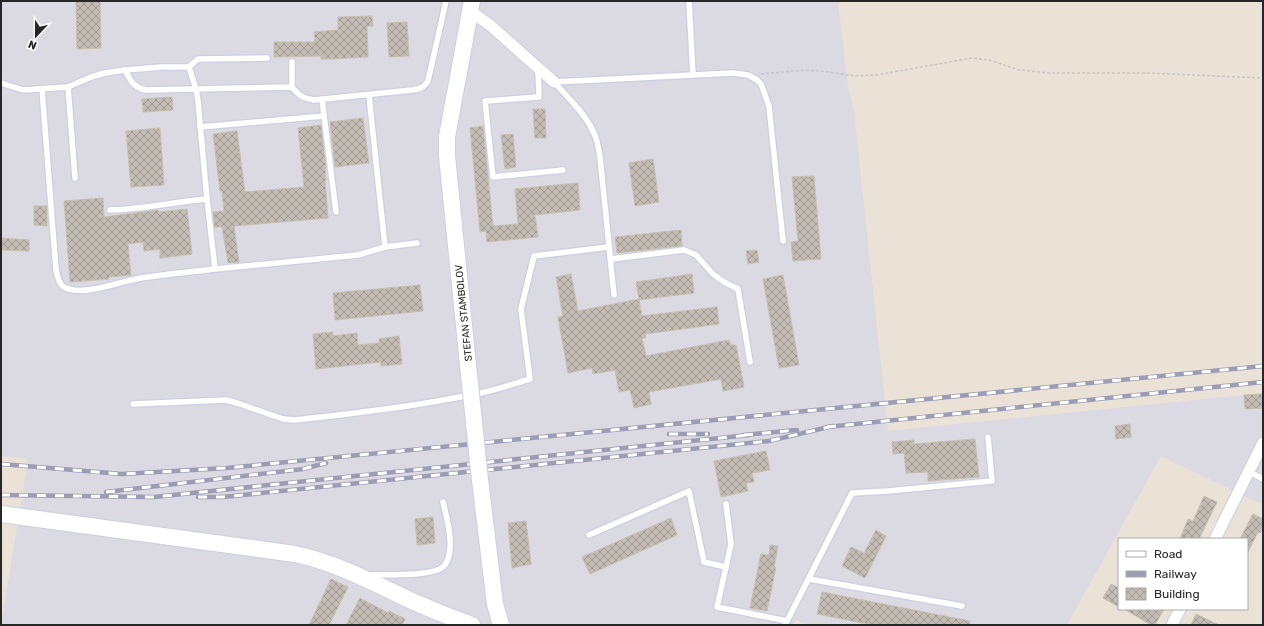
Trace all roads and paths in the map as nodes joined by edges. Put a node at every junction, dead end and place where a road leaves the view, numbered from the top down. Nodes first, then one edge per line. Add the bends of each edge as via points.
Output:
1 (446, 1) edge
2 (689, 1) edge
3 (471, 6) edge
4 (267, 58) dead end
5 (292, 62) dead end
6 (189, 67) junction
7 (538, 69) junction
8 (125, 70) junction
9 (694, 75) junction
10 (748, 75) junction
11 (1263, 78) edge
12 (554, 82) junction
13 (1, 83) edge
14 (68, 87) junction
15 (292, 87) junction
16 (42, 89) junction
17 (196, 89) junction
18 (369, 95) junction
19 (322, 99) junction
20 (324, 116) junction
21 (200, 127) junction
22 (563, 170) dead end
23 (75, 178) dead end
24 (207, 199) junction
25 (110, 210) dead end
26 (336, 212) dead end
27 (783, 241) dead end
28 (417, 243) dead end
29 (385, 246) junction
30 (609, 247) junction
31 (611, 259) junction
32 (215, 269) junction
33 (614, 295) dead end
34 (750, 362) dead end
35 (133, 404) dead end
36 (988, 437) dead end
37 (1263, 443) edge
38 (1248, 471) junction
39 (1263, 479) edge
40 (443, 502) dead end
41 (726, 504) dead end
42 (1, 514) edge
43 (589, 535) dead end
44 (1215, 538) edge
45 (726, 567) junction
46 (357, 575) junction
47 (809, 579) junction
48 (962, 606) dead end
49 (1180, 610) edge
50 (786, 623) edge
51 (472, 625) edge
52 (501, 625) edge
53 (1172, 625) edge

1 - 18 lane via 425,86
2 - 9 lane
3 - 7 street
3 - 52 street, STEFAN STAMBOLOV, bridge via 447,137 447,156 480,480 495,604
4 - 6 lane via 198,58
5 - 15 lane
6 - 8 lane
6 - 17 lane
7 - 12 street
7 - 22 lane via 539,97 485,100 493,177
8 - 14 lane via 91,77
8 - 17 lane via 133,85 145,90
9 - 10 lane
9 - 12 lane
10 - 11 path via 806,70 855,76 876,75 972,58 989,60 1019,70 1051,73 1147,73
10 - 27 lane via 761,84 769,106
12 - 30 lane via 588,122 596,138
13 - 16 lane via 23,90
14 - 16 lane
14 - 23 lane
15 - 17 lane
15 - 19 lane via 299,96 306,99
16 - 32 lane via 56,270 62,286 68,289 87,290 141,278
17 - 21 lane
18 - 19 lane
18 - 29 lane
19 - 20 lane
20 - 21 lane
20 - 26 lane
21 - 24 lane
24 - 25 lane
24 - 32 lane
28 - 29 lane
29 - 32 lane via 358,255
30 - 31 lane
30 - 35 lane via 534,256 521,309 530,379 482,393 407,407 295,420 283,419 226,400
31 - 33 lane
31 - 34 lane via 684,250 696,255 713,274 738,289
36 - 47 lane via 992,482 852,493
37 - 38 street
38 - 39 lane
38 - 44 street
40 - 46 lane via 450,545 444,566 437,571 421,573
41 - 45 lane via 731,544
42 - 46 street via 295,554 315,558
43 - 45 lane via 688,491 704,562
45 - 50 lane via 717,607
46 - 51 street via 448,617
47 - 48 lane
47 - 50 lane
49 - 53 street

